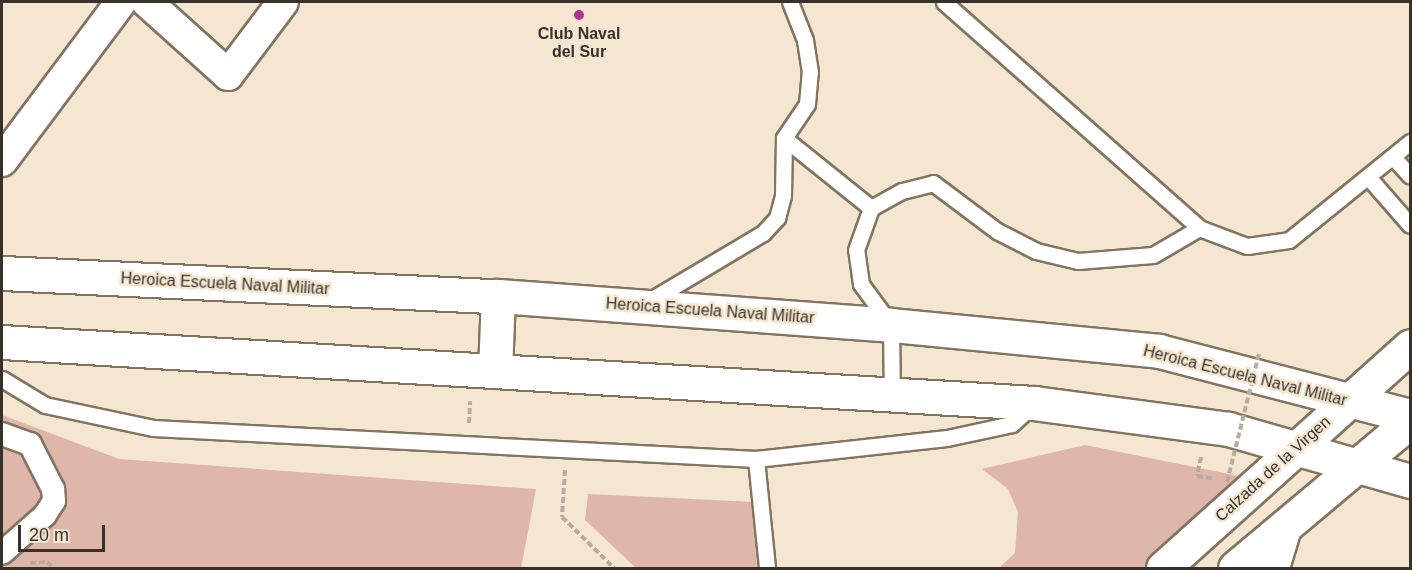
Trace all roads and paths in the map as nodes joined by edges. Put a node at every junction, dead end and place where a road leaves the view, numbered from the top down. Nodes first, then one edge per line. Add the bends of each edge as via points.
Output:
1 (121, 2) edge
2 (147, 2) edge
3 (284, 2) edge
4 (790, 2) edge
5 (944, 2) edge
6 (784, 138) junction
7 (1410, 142) edge
8 (1393, 157) junction
9 (2, 160) edge
10 (1410, 176) edge
11 (1369, 178) junction
12 (871, 208) junction
13 (1410, 225) edge
14 (1199, 228) junction
15 (2, 273) edge
16 (498, 296) junction
17 (640, 306) junction
18 (891, 325) junction
19 (2, 342) edge
20 (1410, 346) edge
21 (1258, 354) dead end
22 (495, 371) junction
23 (2, 379) edge
24 (892, 398) junction
25 (1348, 402) junction
26 (1034, 404) junction
27 (1410, 416) edge
28 (1410, 421) edge
29 (2, 434) edge
30 (1296, 448) junction
31 (566, 452) junction
32 (756, 459) junction
33 (1358, 465) junction
34 (1410, 481) edge
35 (1227, 482) dead end
36 (1287, 525) junction
37 (2, 553) edge
38 (614, 568) edge
39 (767, 568) edge
40 (1163, 568) edge
41 (1235, 568) edge
42 (1274, 568) edge

1 - 9 street
2 - 3 street via 228,75
4 - 6 lane via 805,40 810,72 807,104
5 - 14 lane
6 - 12 lane
6 - 17 lane via 783,195 777,218 763,233
7 - 8 lane
8 - 10 lane
8 - 11 lane
11 - 13 lane
11 - 14 lane via 1289,240 1247,246
12 - 14 lane via 902,190 933,183 998,231 1036,250 1078,261 1153,255
12 - 18 lane via 856,250 861,284
15 - 16 main road, Heroica Escuela Naval Militar
16 - 17 main road, Heroica Escuela Naval Militar
16 - 22 main road
17 - 18 main road, Heroica Escuela Naval Militar
18 - 24 lane
18 - 25 main road, Heroica Escuela Naval Militar via 1159,351
19 - 22 main road
20 - 25 main road, Calzada de la Virgen
21 - 35 path, bridge
22 - 24 main road
23 - 31 lane via 45,405 153,428
24 - 26 main road
25 - 27 main road, Heroica Escuela Naval Militar
25 - 30 main road, Calzada de la Virgen
26 - 30 main road via 1228,429
26 - 32 lane via 1012,424 947,438
28 - 33 main road
29 - 37 street via 30,444 53,489 54,501 45,515
30 - 33 main road
30 - 40 main road, Calzada de la Virgen
31 - 32 lane
31 - 38 path via 562,517
32 - 39 lane
33 - 34 main road
33 - 36 main road
36 - 41 main road
36 - 42 street

